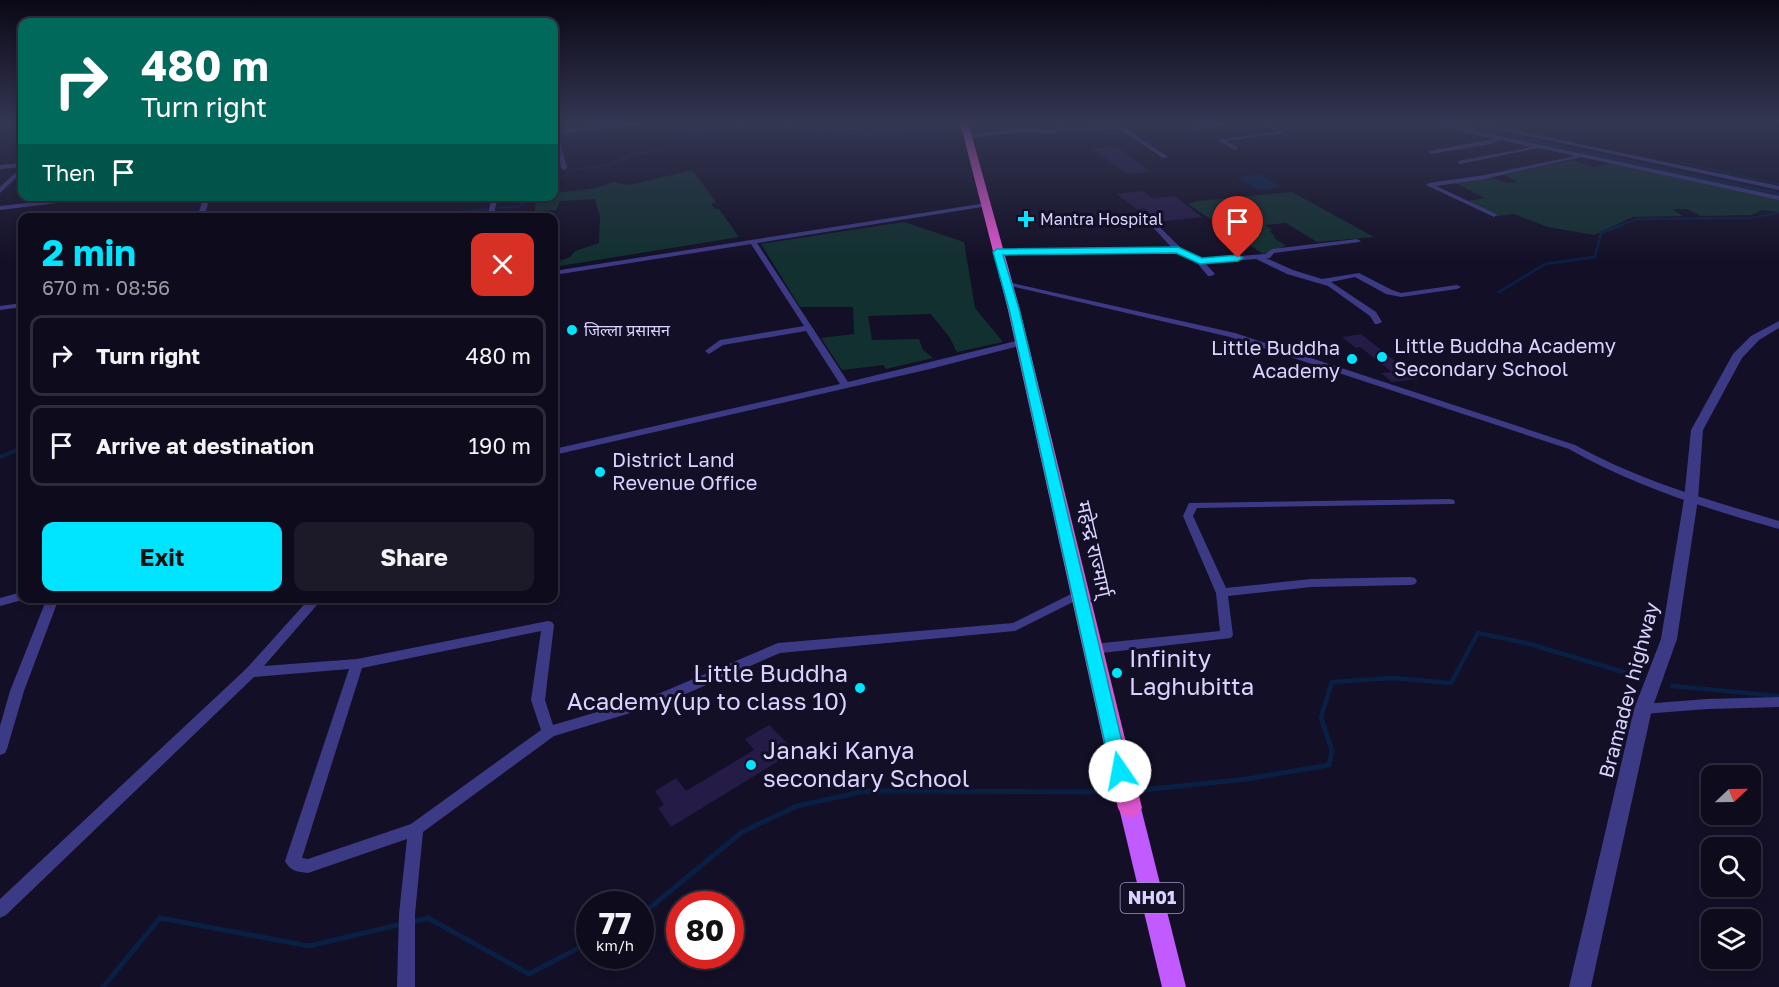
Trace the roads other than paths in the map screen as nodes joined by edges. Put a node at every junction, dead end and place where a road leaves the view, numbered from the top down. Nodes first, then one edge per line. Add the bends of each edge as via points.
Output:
1 (976, 168) edge
2 (1527, 168) edge
3 (1641, 168) edge
4 (1684, 168) edge
5 (18, 171) edge
6 (17, 185) dead end
7 (2, 188) edge
8 (1779, 188) edge
9 (1779, 198) edge
10 (65, 201) edge
11 (986, 204) junction
12 (0, 208) edge
13 (1142, 212) dead end
14 (1494, 215) dead end
15 (1357, 241) dead end
16 (753, 242) junction
17 (1178, 250) junction
18 (997, 252) junction
19 (1257, 257) junction
20 (1200, 261) junction
21 (558, 272) edge
22 (1211, 274) dead end
23 (1322, 281) junction
24 (1006, 283) junction
25 (1457, 287) dead end
26 (18, 305) edge
27 (0, 308) edge
28 (1378, 322) dead end
29 (1779, 324) edge
30 (809, 328) junction
31 (1020, 343) junction
32 (709, 351) dead end
33 (845, 384) junction
34 (558, 451) edge
35 (1691, 499) junction
36 (1450, 502) dead end
37 (1779, 525) edge
38 (1411, 581) dead end
39 (1222, 593) junction
40 (1079, 594) junction
41 (18, 597) edge
42 (0, 602) edge
43 (51, 603) edge
44 (312, 603) edge
45 (1093, 649) junction
46 (357, 664) junction
47 (250, 672) junction
48 (1779, 702) edge
49 (1643, 709) junction
50 (549, 732) junction
51 (0, 749) edge
52 (1130, 808) joint
53 (416, 829) junction
54 (0, 910) edge
55 (1171, 986) edge
56 (406, 987) edge
57 (1580, 987) edge

1 - 11 highway, महेन्द्र राज्मार्ग् / NH01
2 - 14 street via 1430,185
3 - 9 street
4 - 8 street
5 - 7 street
6 - 7 street
10 - 12 street
11 - 16 street
11 - 18 highway, महेन्द्र राज्मार्ग् / NH01
13 - 17 street
15 - 19 street via 1278,250
16 - 21 street
16 - 30 street
17 - 18 street
17 - 20 street
18 - 24 highway, महेन्द्र राज्मार्ग् / NH01
19 - 20 street
19 - 23 street
20 - 22 street
23 - 25 street via 1356,275 1401,295
23 - 28 street via 1373,314
24 - 31 highway, महेन्द्र राज्मार्ग् / NH01
24 - 35 street via 1232,335 1572,447 1615,471
26 - 27 street
29 - 35 street, Bramadev highway via 1755,338 1737,356 1697,430
30 - 32 street via 720,343
30 - 33 street
31 - 33 street
31 - 40 highway, महेन्द्र राज्मार्ग् / NH01
33 - 34 street
35 - 37 street
35 - 49 street, Bramadev highway via 1669,639
36 - 39 street via 1193,505 1188,516
38 - 39 street via 1311,583
39 - 45 street via 1227,635
40 - 45 highway, महेन्द्र राज्मार्ग् / NH01
40 - 50 street via 1015,627 778,648 662,698
41 - 42 street
43 - 51 street via 17,691
44 - 47 street
45 - 52 highway, महेन्द्र राज्मार्ग् / NH01
46 - 47 street
46 - 50 street via 549,625 538,700
46 - 53 street via 292,861 308,866
47 - 54 street
48 - 49 street
49 - 57 street, Bramadev highway
50 - 53 street
52 - 55 main road, महेन्द्र राज्मार्ग् / NH01
53 - 56 street via 407,914

